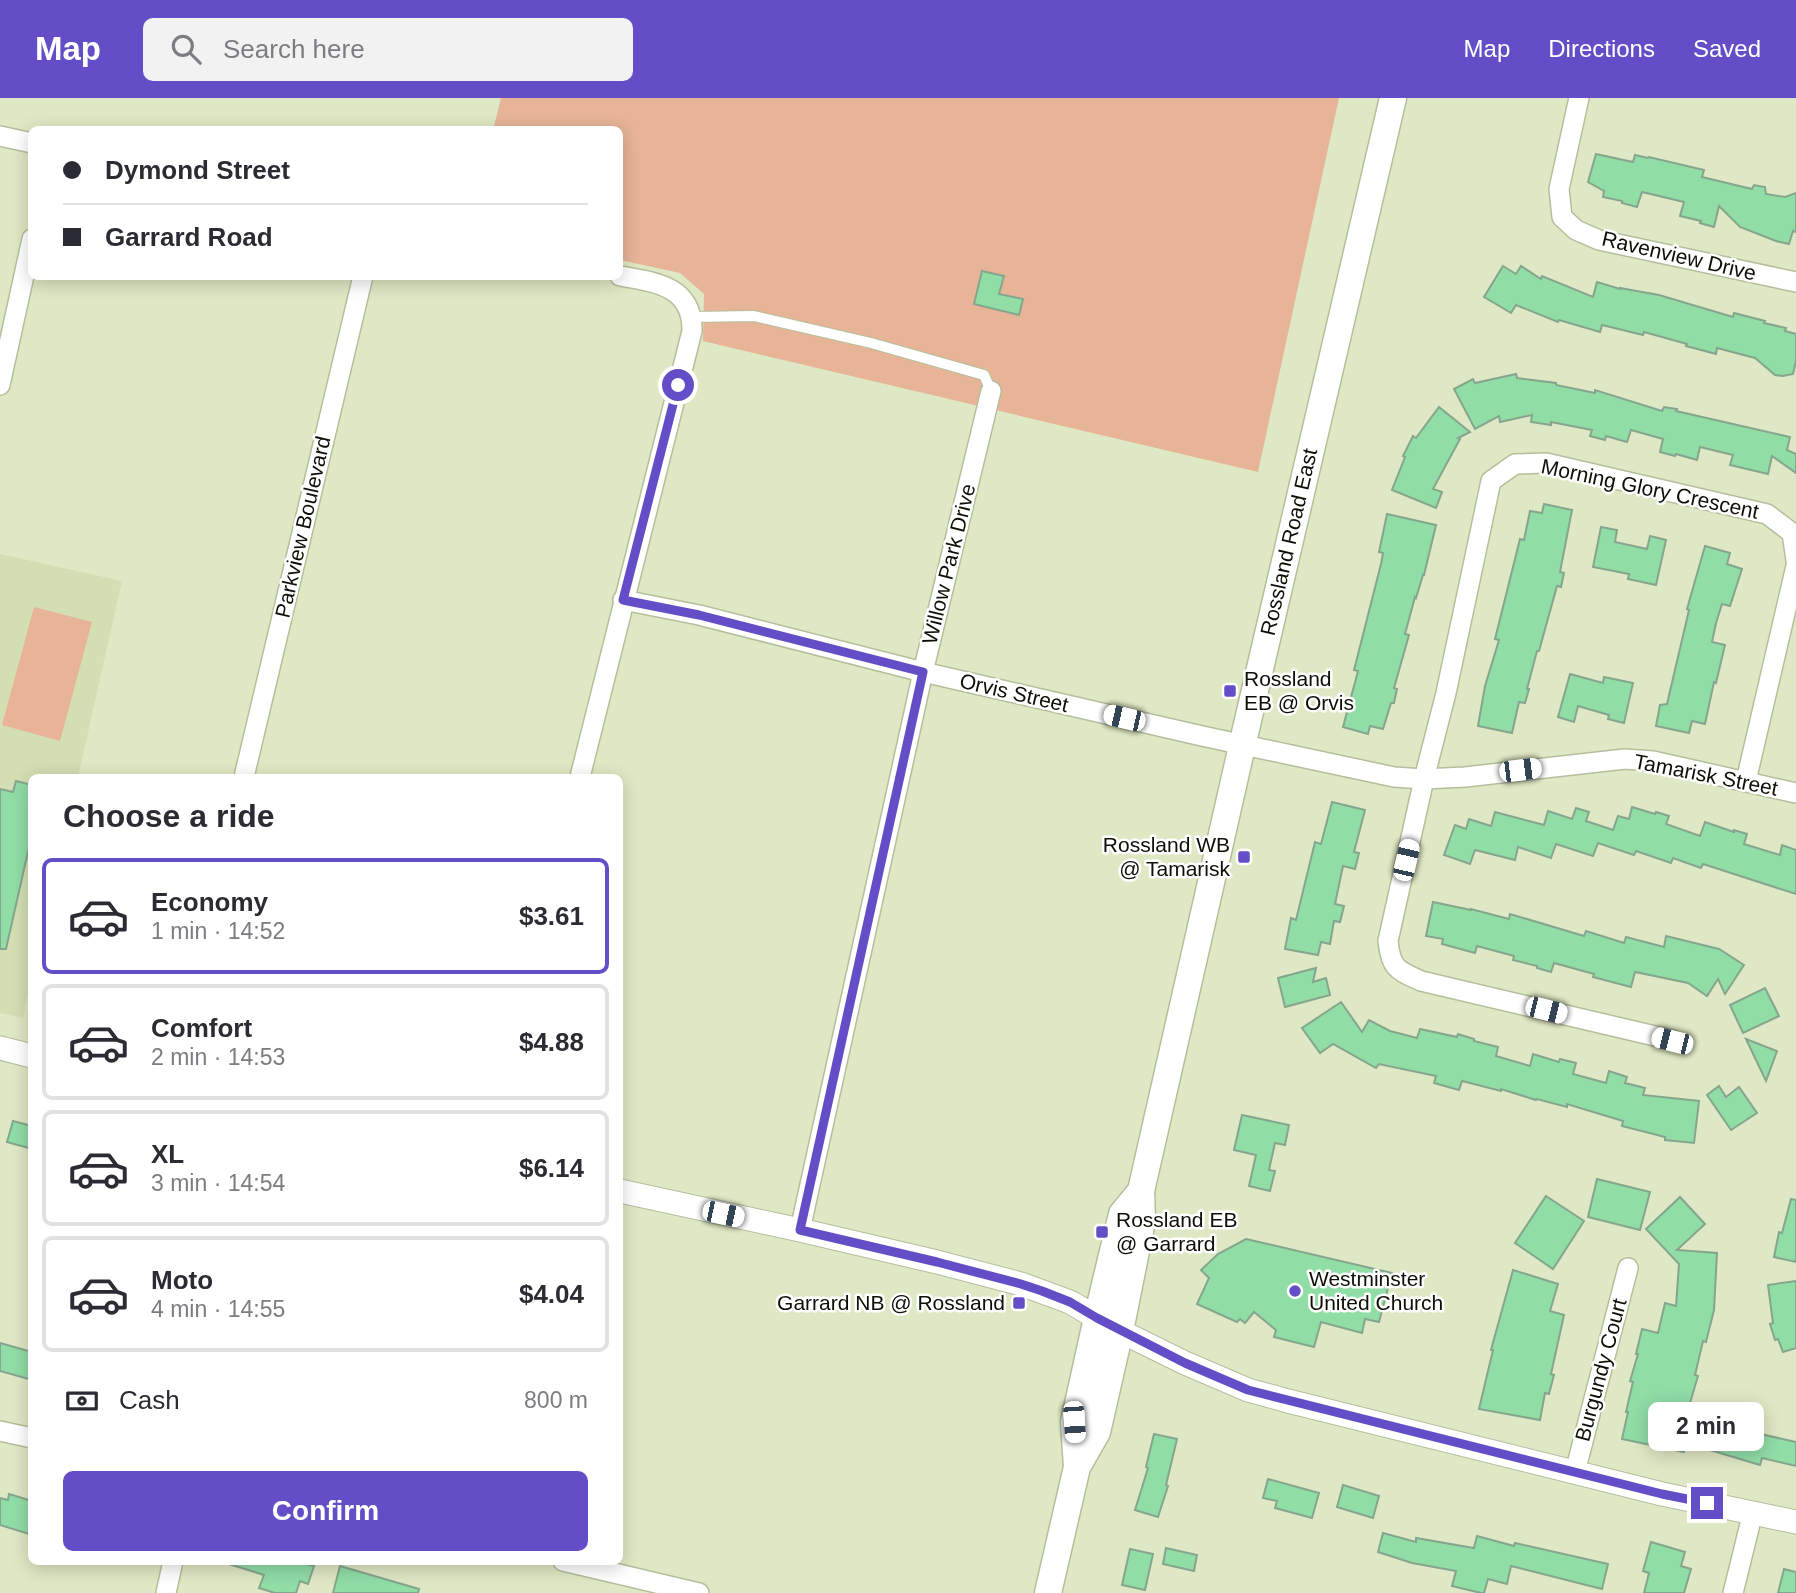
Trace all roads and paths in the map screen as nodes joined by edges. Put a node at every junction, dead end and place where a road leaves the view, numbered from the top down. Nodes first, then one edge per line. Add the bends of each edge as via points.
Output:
1 (1393, 98) edge
2 (1579, 98) edge
3 (0, 136) edge
4 (28, 142) edge
5 (28, 257) edge
6 (623, 277) edge
7 (362, 280) edge
8 (1796, 282) edge
9 (692, 317) junction
10 (0, 384) edge
11 (991, 391) joint
12 (1796, 560) edge
13 (1796, 566) edge
14 (623, 600) junction
15 (923, 672) junction
16 (1242, 746) junction
17 (245, 774) edge
18 (581, 774) edge
19 (1424, 779) junction
20 (1746, 781) junction
21 (1796, 793) edge
22 (1672, 1041) dead end
23 (0, 1048) edge
24 (28, 1055) edge
25 (1140, 1191) junction
26 (623, 1192) edge
27 (800, 1230) junction
28 (1628, 1268) dead end
29 (1097, 1318) junction
30 (1120, 1331) junction
31 (0, 1431) edge
32 (28, 1437) edge
33 (1077, 1467) junction
34 (1575, 1472) junction
35 (1753, 1512) junction
36 (1796, 1522) edge
37 (172, 1565) edge
38 (580, 1565) edge
39 (166, 1593) edge
40 (699, 1593) edge
41 (1048, 1593) edge
42 (1733, 1593) edge

1 - 16 main road, Rossland Road East
2 - 8 street, Ravenview Drive via 1559,189 1562,217 1576,230 1599,240
3 - 4 street
5 - 10 street
6 - 9 street via 665,286 681,296
7 - 17 street, Parkview Boulevard
9 - 11 lane via 754,316 871,343 984,375
9 - 14 street
11 - 15 street, Willow Park Drive
12 - 19 street, Morning Glory Crescent via 1792,533 1767,514 1546,463 1515,464 1491,481
13 - 20 street
14 - 15 street, Orvis Street
14 - 18 street
15 - 16 street, Orvis Street
15 - 27 street, Willow Park Drive
16 - 19 street, Tamarisk Street
16 - 25 main road, Rossland Road East
19 - 20 street, Tamarisk Street via 1625,759
19 - 22 street, Morning Glory Crescent via 1388,941 1390,959 1401,971 1421,981
20 - 21 street, Tamarisk Street
23 - 24 street
25 - 29 main road, Rossland Road East via 1122,1214
25 - 30 main road, Rossland Road East via 1142,1221
26 - 27 street
27 - 29 street via 1021,1284 1070,1302
28 - 34 street, Burgundy Court
29 - 30 street
29 - 33 main road, Rossland Road East via 1074,1422
30 - 33 main road, Rossland Road East via 1097,1432
30 - 34 street via 1248,1390
31 - 32 street
33 - 41 main road, Rossland Road East
34 - 35 street
35 - 36 street
35 - 42 street
37 - 39 street
38 - 40 street

